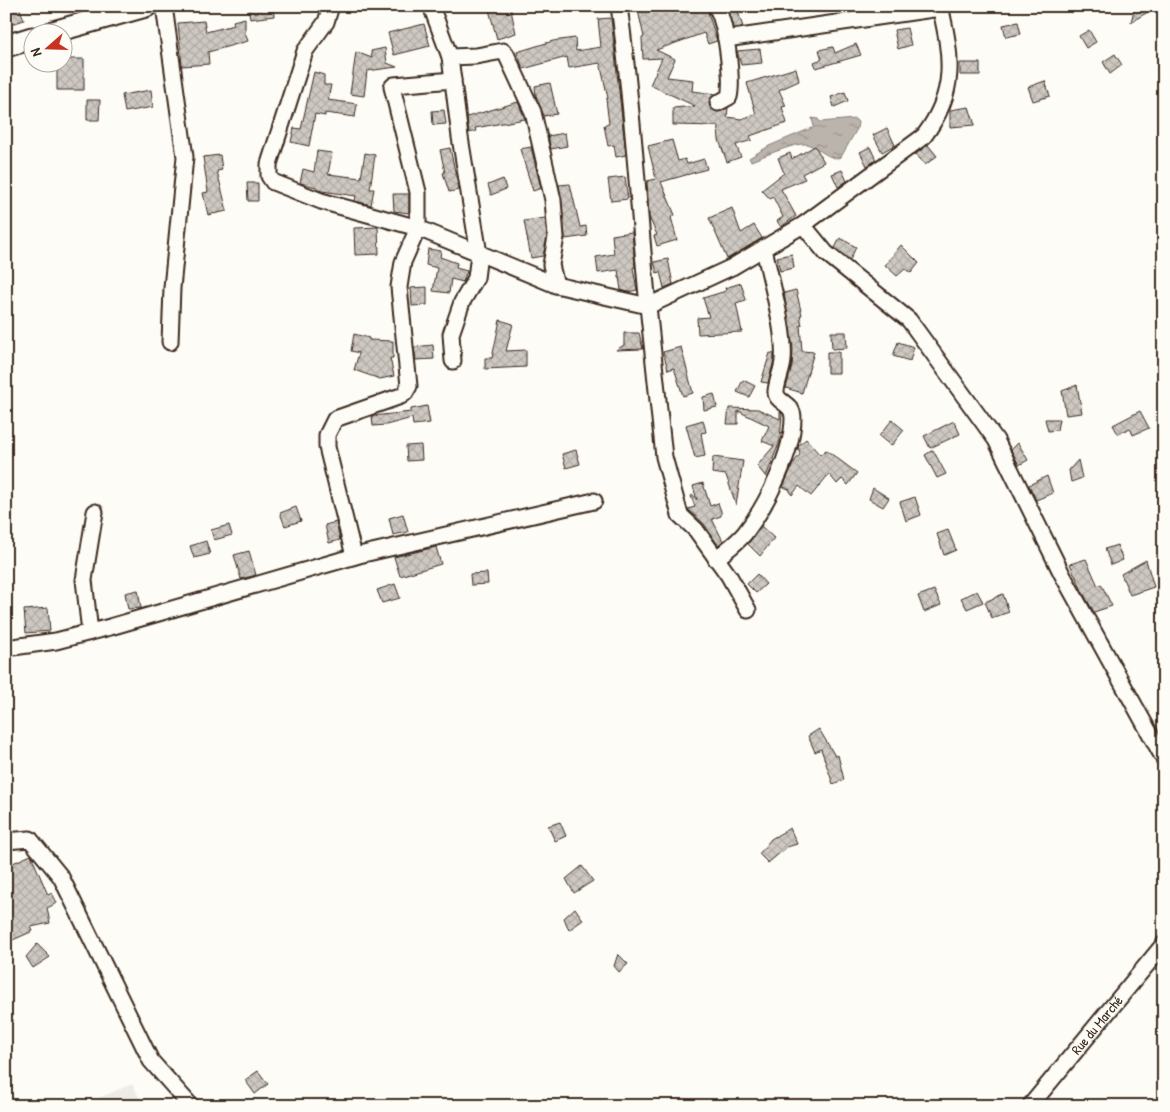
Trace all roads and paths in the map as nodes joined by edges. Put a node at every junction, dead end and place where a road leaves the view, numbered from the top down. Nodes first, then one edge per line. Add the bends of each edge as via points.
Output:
1 (146, 6) edge
2 (164, 6) edge
3 (331, 6) edge
4 (431, 6) edge
5 (619, 6) edge
6 (715, 6) edge
7 (940, 7) edge
8 (72, 27) edge
9 (726, 38) junction
10 (22, 41) edge
11 (6, 46) edge
12 (450, 56) junction
13 (454, 80) junction
14 (718, 103) dead end
15 (803, 225) junction
16 (418, 228) junction
17 (764, 248) junction
18 (480, 254) junction
19 (556, 285) junction
20 (648, 306) junction
21 (170, 342) dead end
22 (453, 361) dead end
23 (594, 501) dead end
24 (95, 512) dead end
25 (354, 556) junction
26 (716, 558) junction
27 (748, 610) dead end
28 (90, 632) junction
29 (6, 648) edge
30 (1164, 759) edge
31 (6, 842) edge
32 (1164, 944) edge
33 (191, 1106) edge
34 (1030, 1106) edge

1 - 8 main road
2 - 21 street via 185,157
3 - 16 street via 326,22 306,51 269,164 269,176 273,182 321,201
4 - 12 street
5 - 20 street via 631,92
6 - 9 street
7 - 9 street
7 - 15 street via 950,51 950,78 937,120 924,136
9 - 14 street via 729,97
10 - 11 main road
12 - 13 street
12 - 19 street via 476,56 499,51 506,54 532,112 553,200 556,237 551,265
13 - 16 street via 394,84 392,87 418,192
13 - 18 street
15 - 17 street
15 - 30 street via 826,253 909,320 996,440 1062,574
16 - 18 street
16 - 25 street via 403,262 399,287 409,386 406,393 335,419 327,435 327,447
17 - 20 street via 732,267
17 - 26 street via 779,317 783,361 776,393 792,411 793,422 779,478 744,534
18 - 19 street
18 - 22 street via 476,278 462,302 451,334
19 - 20 street
20 - 26 street via 664,457 680,515 696,530
23 - 25 street
24 - 28 street via 84,580
25 - 28 street
26 - 27 street
28 - 29 street
31 - 33 street via 30,839 61,877 151,1061
32 - 34 street, Rue du Marché

